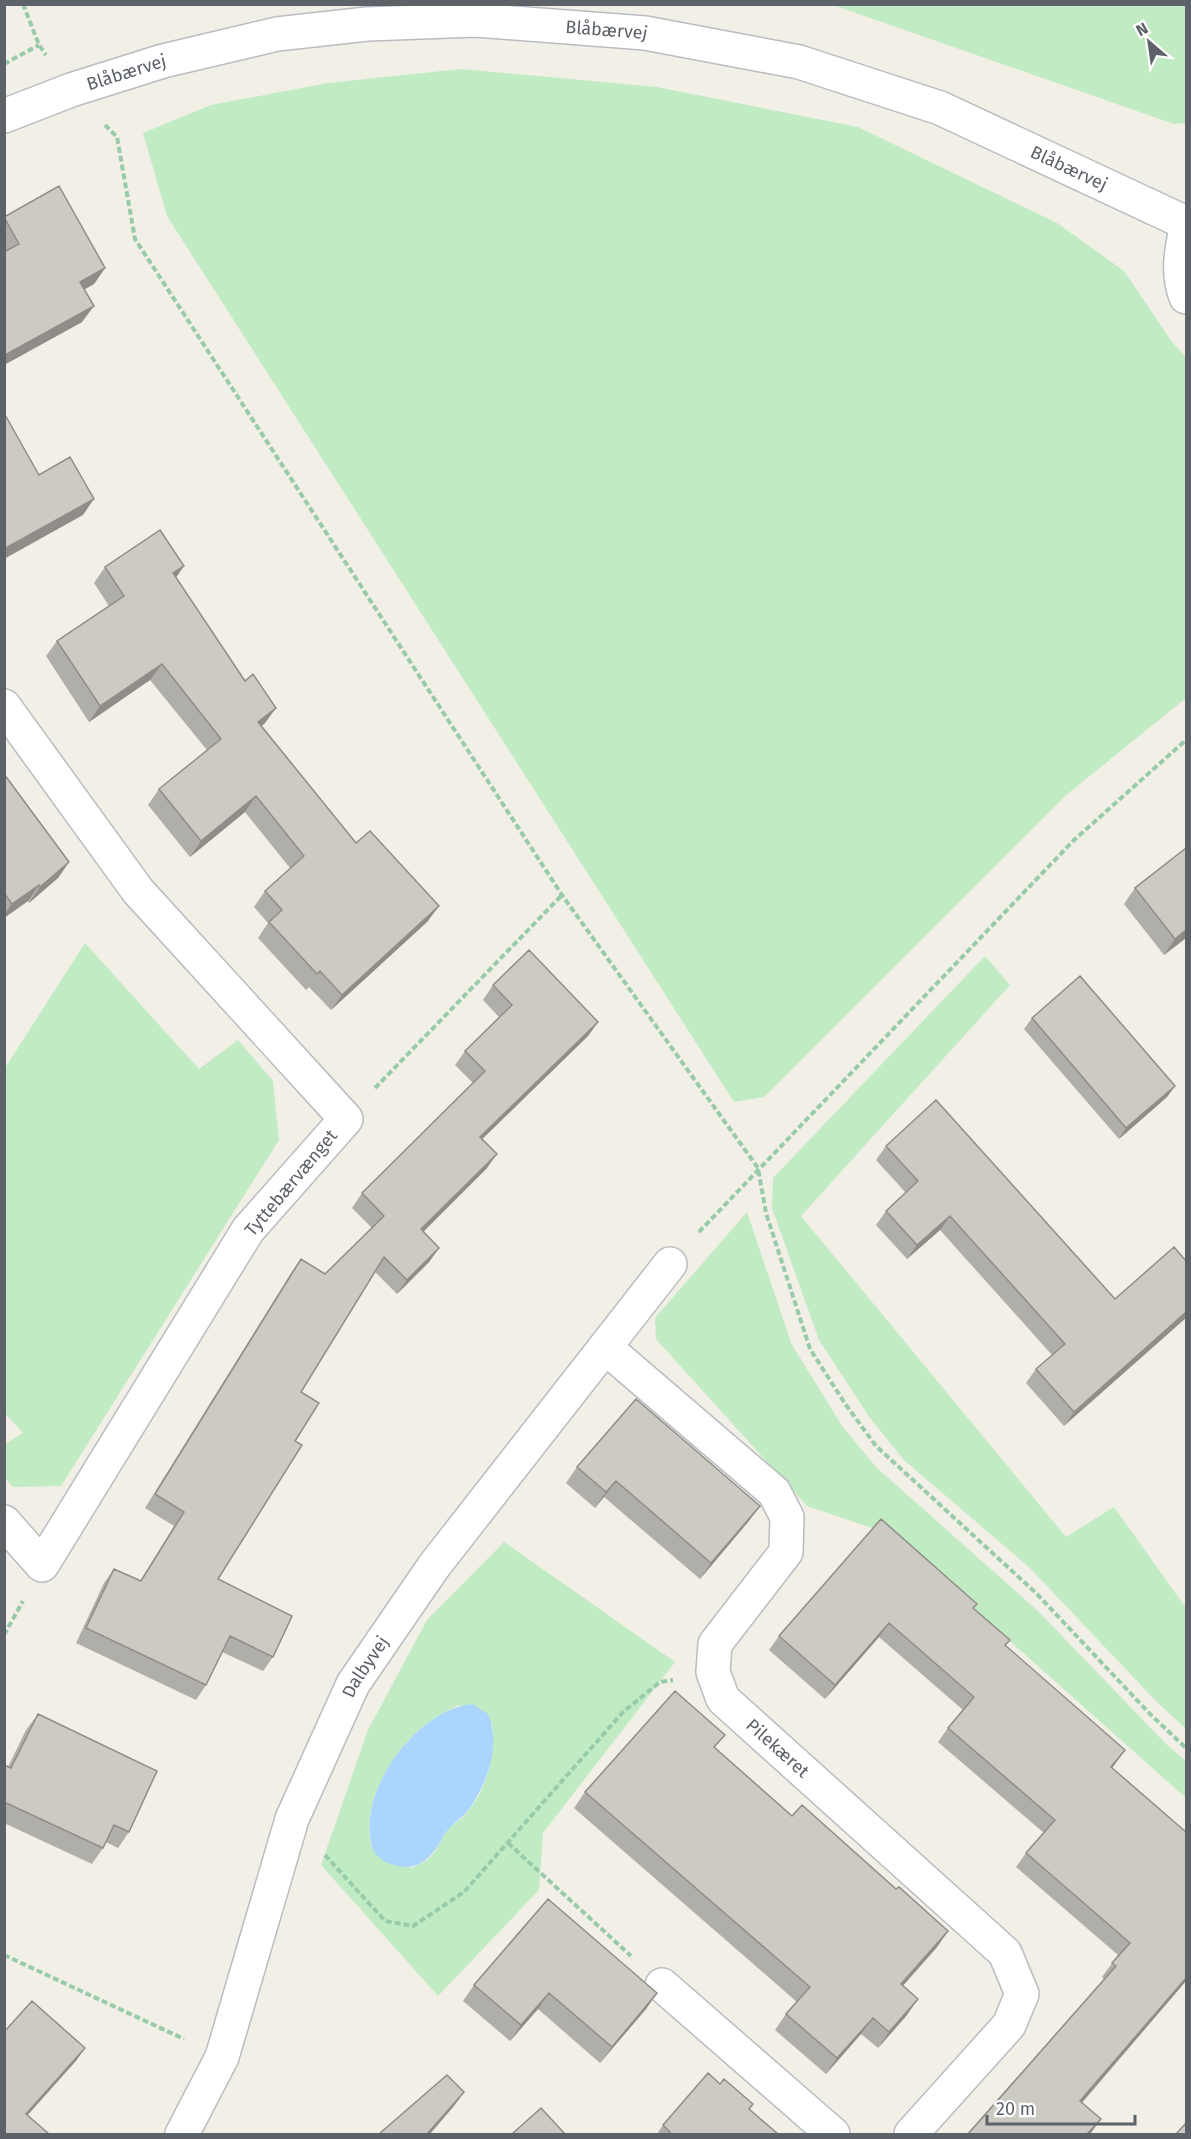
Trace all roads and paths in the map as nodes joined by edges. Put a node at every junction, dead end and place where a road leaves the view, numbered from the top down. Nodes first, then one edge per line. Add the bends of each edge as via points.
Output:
1 (23, 4) edge
2 (39, 45) junction
3 (4, 64) edge
4 (71, 90) junction
5 (4, 116) edge
6 (1186, 223) edge
7 (1186, 230) edge
8 (1186, 297) edge
9 (4, 706) edge
10 (1186, 740) edge
11 (562, 895) junction
12 (346, 1119) junction
13 (758, 1168) junction
14 (670, 1264) joint
15 (606, 1348) junction
16 (4, 1522) edge
17 (713, 1672) junction
18 (1186, 1748) edge
19 (292, 1819) junction
20 (508, 1843) junction
21 (4, 1955) edge
22 (662, 1985) joint
23 (222, 2057) junction
24 (182, 2134) edge
25 (832, 2134) edge
26 (911, 2134) edge

1 - 2 path
2 - 3 path
2 - 4 path
4 - 5 street, Blåbærvej
4 - 6 street, Blåbærvej via 163,61 278,34 367,24 476,20 645,33 798,62 940,108
4 - 11 path via 117,137 135,239
7 - 8 street via 1180,254
9 - 12 street, Tyttebærvænget via 138,891
10 - 13 path via 1074,840
11 - 12 path
11 - 13 path
12 - 16 street, Tyttebærvænget via 248,1230 42,1565
13 - 14 path
13 - 18 path via 766,1213 810,1349 864,1430 876,1446 1036,1593
14 - 15 street, Dalbyvej
15 - 17 street, Pilekæret via 774,1492 787,1517 786,1552 715,1644
15 - 19 street, Dalbyvej via 434,1566 353,1684
17 - 20 path via 660,1682 623,1712
17 - 26 street, Pilekæret via 723,1699 1005,1953 1022,1994 1009,2025
19 - 20 path via 385,1921 413,1926 464,1892
19 - 23 street, Dalbyvej
20 - 22 path
21 - 23 path
22 - 25 street
23 - 24 street, Dalbyvej

